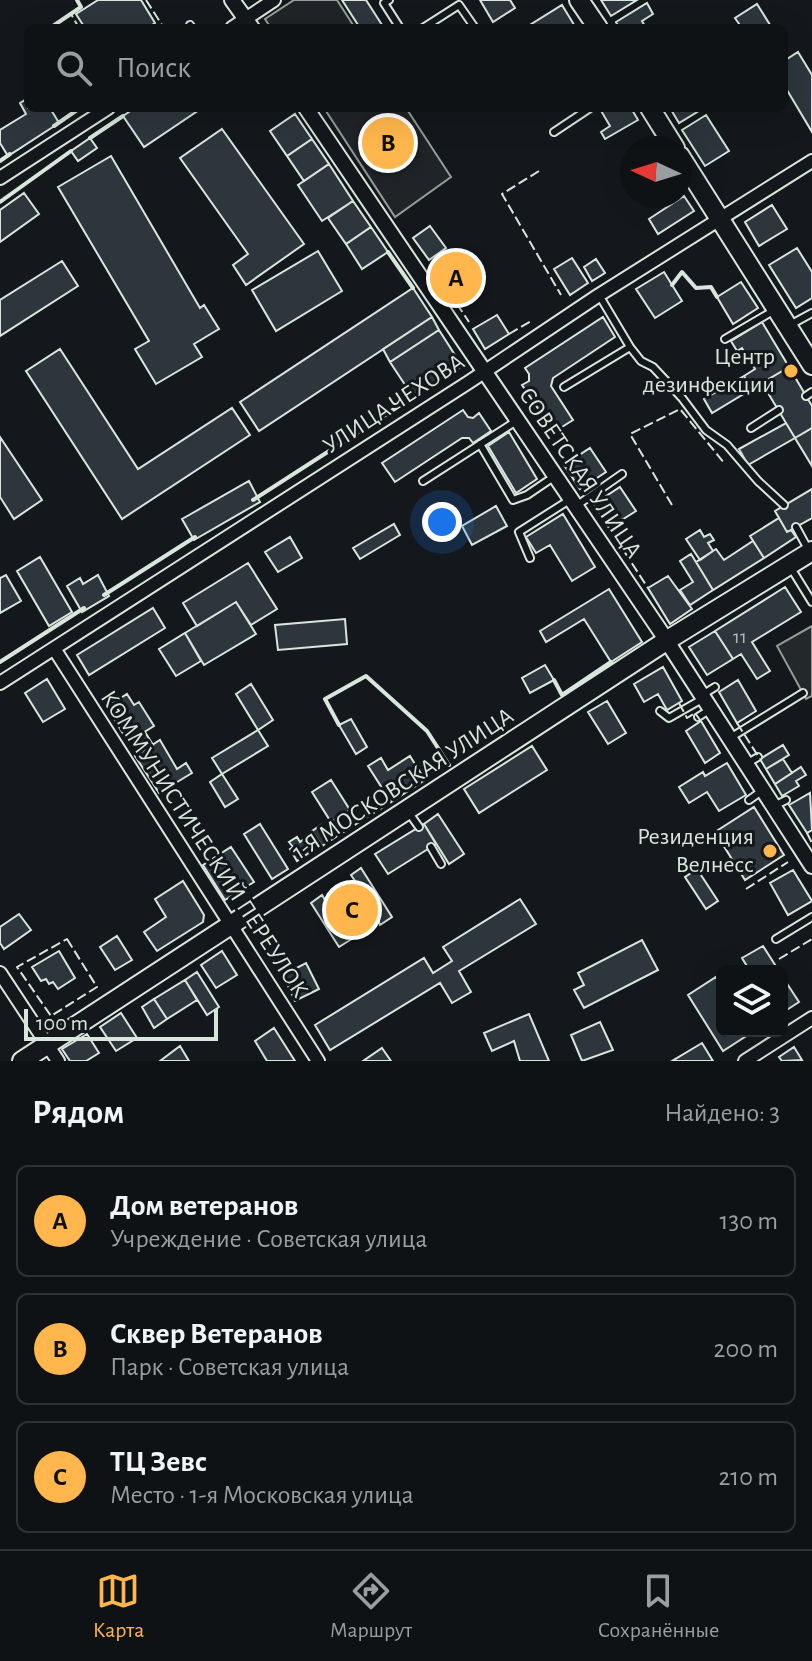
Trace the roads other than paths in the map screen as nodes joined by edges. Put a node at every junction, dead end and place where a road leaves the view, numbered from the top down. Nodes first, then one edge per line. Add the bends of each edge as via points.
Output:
1 (232, 0) edge
2 (274, 0) edge
3 (389, 0) edge
4 (579, 0) edge
5 (248, 24) edge
6 (397, 24) edge
7 (429, 24) edge
8 (472, 24) edge
9 (595, 24) edge
10 (102, 112) edge
11 (309, 112) edge
12 (584, 112) edge
13 (652, 112) edge
14 (554, 132) dead end
15 (668, 136) edge
16 (812, 161) edge
17 (692, 175) edge
18 (0, 178) edge
19 (720, 220) junction
20 (599, 295) junction
21 (776, 309) junction
22 (812, 313) edge
23 (787, 326) junction
24 (725, 339) dead end
25 (630, 347) junction
26 (812, 365) edge
27 (485, 372) junction
28 (564, 387) dead end
29 (779, 410) dead end
30 (518, 420) junction
31 (751, 428) dead end
32 (480, 444) junction
33 (622, 474) dead end
34 (555, 476) junction
35 (423, 481) dead end
36 (573, 503) junction
37 (784, 505) dead end
38 (796, 527) dead end
39 (811, 551) edge
40 (530, 558) dead end
41 (789, 565) junction
42 (812, 602) edge
43 (666, 641) junction
44 (55, 650) junction
45 (0, 683) edge
46 (803, 693) dead end
47 (706, 701) junction
48 (660, 711) dead end
49 (730, 738) junction
50 (763, 790) junction
51 (749, 800) dead end
52 (407, 810) junction
53 (419, 827) dead end
54 (431, 847) dead end
55 (441, 864) dead end
56 (812, 866) edge
57 (812, 917) edge
58 (230, 926) junction
59 (776, 939) dead end
60 (0, 973) edge
61 (812, 1018) edge
62 (49, 1044) junction
63 (22, 1061) edge
64 (58, 1061) edge
65 (318, 1061) edge
66 (745, 1061) edge

1 - 5 street
2 - 5 street
3 - 6 lane via 384,3
4 - 9 main road
7 - 8 lane via 459,5
10 - 18 street
11 - 27 street, СОВЕТСКАЯ УЛИЦА
12 - 14 lane
13 - 15 main road
16 - 19 street, УЛИЦА ЧЕХОВА
17 - 19 main road
19 - 20 street, УЛИЦА ЧЕХОВА
19 - 21 main road
20 - 25 lane
20 - 27 street, УЛИЦА ЧЕХОВА
21 - 23 main road
21 - 24 lane
22 - 23 lane
23 - 26 main road
25 - 28 lane
25 - 37 lane
27 - 30 street, СОВЕТСКАЯ УЛИЦА
27 - 44 street, УЛИЦА ЧЕХОВА
29 - 31 lane
30 - 32 lane
30 - 34 street, СОВЕТСКАЯ УЛИЦА
32 - 34 lane via 513,500
32 - 35 lane
33 - 36 lane
34 - 36 street, СОВЕТСКАЯ УЛИЦА
36 - 40 lane via 519,532
36 - 43 street, СОВЕТСКАЯ УЛИЦА
38 - 39 lane
39 - 41 main road, 1-Я МОСКОВСКАЯ УЛИЦА
41 - 42 lane
41 - 43 main road, 1-Я МОСКОВСКАЯ УЛИЦА
43 - 47 street, СОВЕТСКАЯ УЛИЦА
43 - 52 main road, 1-Я МОСКОВСКАЯ УЛИЦА
44 - 45 street, УЛИЦА ЧЕХОВА
44 - 58 street, КОММУНИСТИЧЕСКИЙ ПЕРЕУЛОК
46 - 49 lane
47 - 48 lane via 669,718
47 - 49 street, СОВЕТСКАЯ УЛИЦА
49 - 50 street, СОВЕТСКАЯ УЛИЦА via 752,760
50 - 51 lane
50 - 56 street, СОВЕТСКАЯ УЛИЦА via 780,803
52 - 53 lane
52 - 58 main road, 1-Я МОСКОВСКАЯ УЛИЦА
54 - 55 lane
57 - 59 lane
58 - 62 main road, 1-Я МОСКОВСКАЯ УЛИЦА
58 - 65 street, КОММУНИСТИЧЕСКИЙ ПЕРЕУЛОК
60 - 62 street
61 - 66 street
62 - 63 main road, 1-Я МОСКОВСКАЯ УЛИЦА
62 - 64 street

